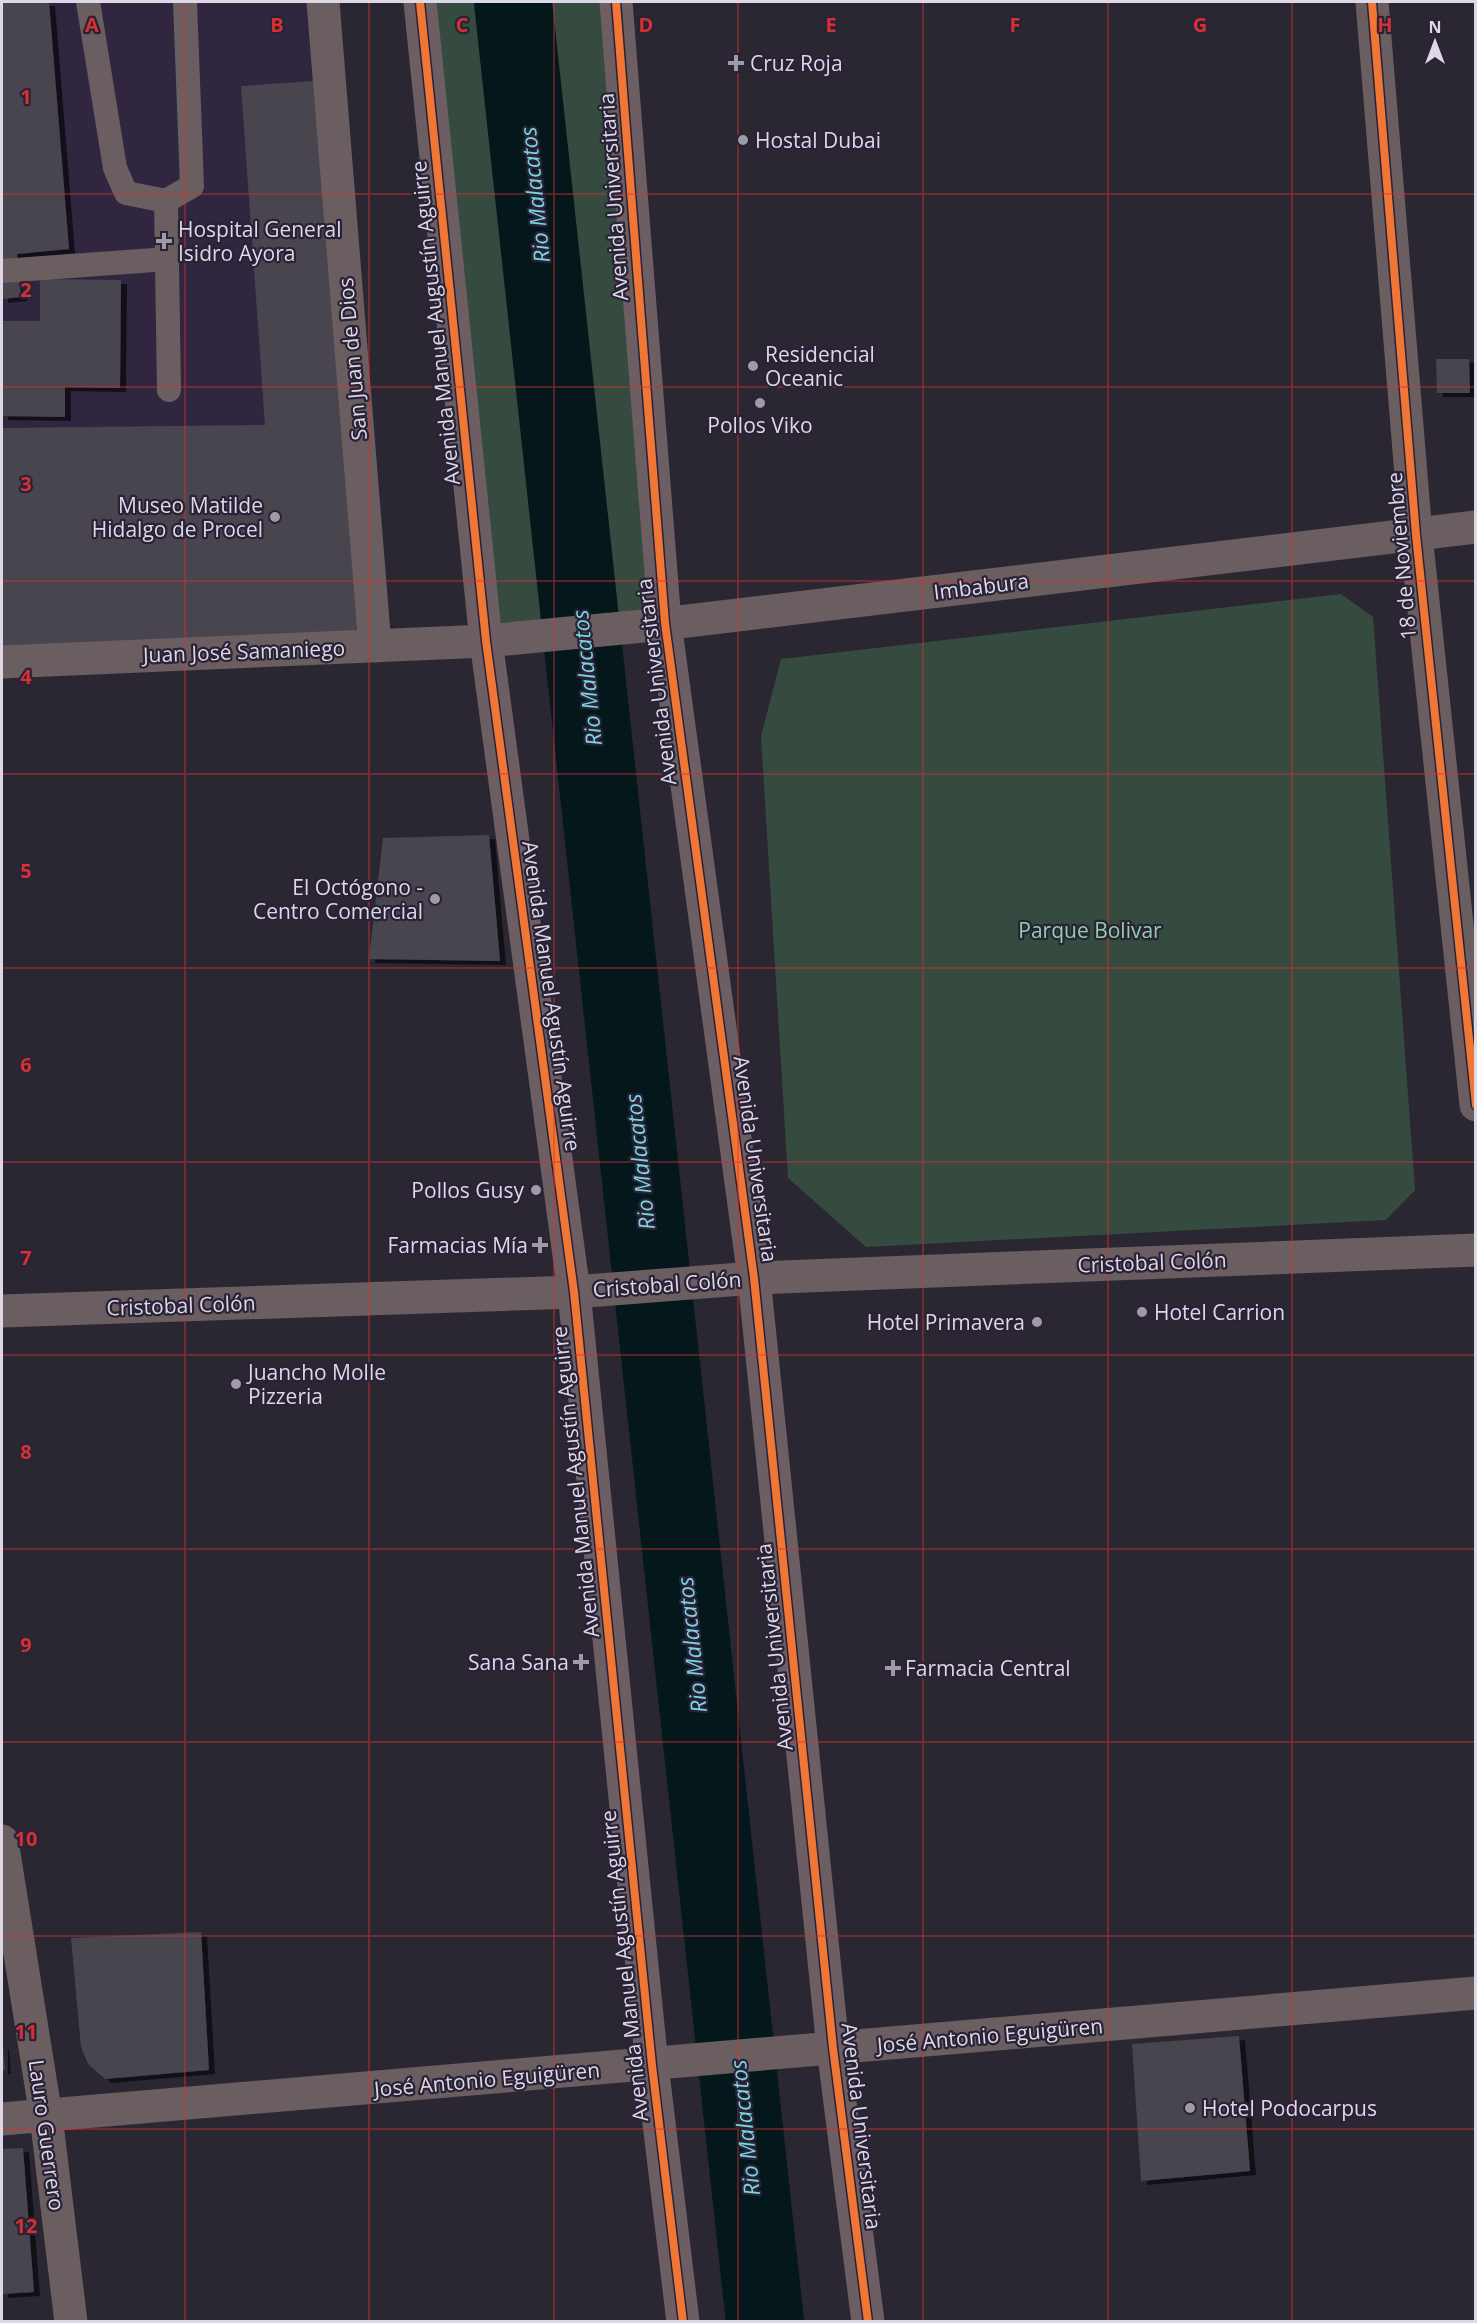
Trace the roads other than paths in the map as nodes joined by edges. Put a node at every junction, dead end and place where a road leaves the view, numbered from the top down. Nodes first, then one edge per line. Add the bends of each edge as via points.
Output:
1 (88, 2) edge
2 (185, 2) edge
3 (323, 2) edge
4 (420, 2) edge
5 (616, 2) edge
6 (1372, 2) edge
7 (166, 201) junction
8 (168, 259) junction
9 (2, 271) edge
10 (169, 390) dead end
11 (1476, 526) edge
12 (1416, 535) junction
13 (659, 624) junction
14 (494, 640) junction
15 (375, 646) junction
16 (2, 662) edge
17 (1476, 1105) edge
18 (1476, 1250) edge
19 (740, 1279) junction
20 (582, 1291) junction
21 (2, 1311) edge
22 (2, 1841) edge
23 (1476, 1993) edge
24 (819, 2049) junction
25 (658, 2064) junction
26 (46, 2116) junction
27 (2, 2120) edge
28 (71, 2322) edge
29 (683, 2322) edge
30 (868, 2322) edge

1 - 7 lane via 115,168 126,193
2 - 7 lane via 192,186
3 - 15 street, San Juan de Dios
4 - 14 main road, Avenida Manuel Augustín Aguirre
5 - 13 main road, Avenida Universitaria
6 - 12 street, 18 de Noviembre
7 - 8 lane
8 - 9 lane
8 - 10 lane
11 - 12 street, Imbabura
12 - 13 street, Imbabura
12 - 17 street, 18 de Noviembre
13 - 14 street, Imbabura
13 - 19 main road, Avenida Universitaria
14 - 15 street, Juan José Samaniego
14 - 20 main road, Avenida Manuel Agustín Aguirre
15 - 16 street, Juan José Samaniego
18 - 19 street, Cristobal Colón
19 - 20 street, Cristobal Colón
19 - 24 main road, Avenida Universitaria
20 - 21 street, Cristobal Colón
20 - 25 main road, Avenida Manuel Agustín Aguirre
22 - 26 street, Lauro Guerrero
23 - 24 street, José Antonio Eguigüren
24 - 25 street, José Antonio Eguigüren
24 - 30 main road, Avenida Universitaria
25 - 26 street, José Antonio Eguigüren
25 - 29 main road, Avenida Manuel Agustín Aguirre
26 - 27 street, José Antonio Eguigüren
26 - 28 street, Lauro Guerrero

